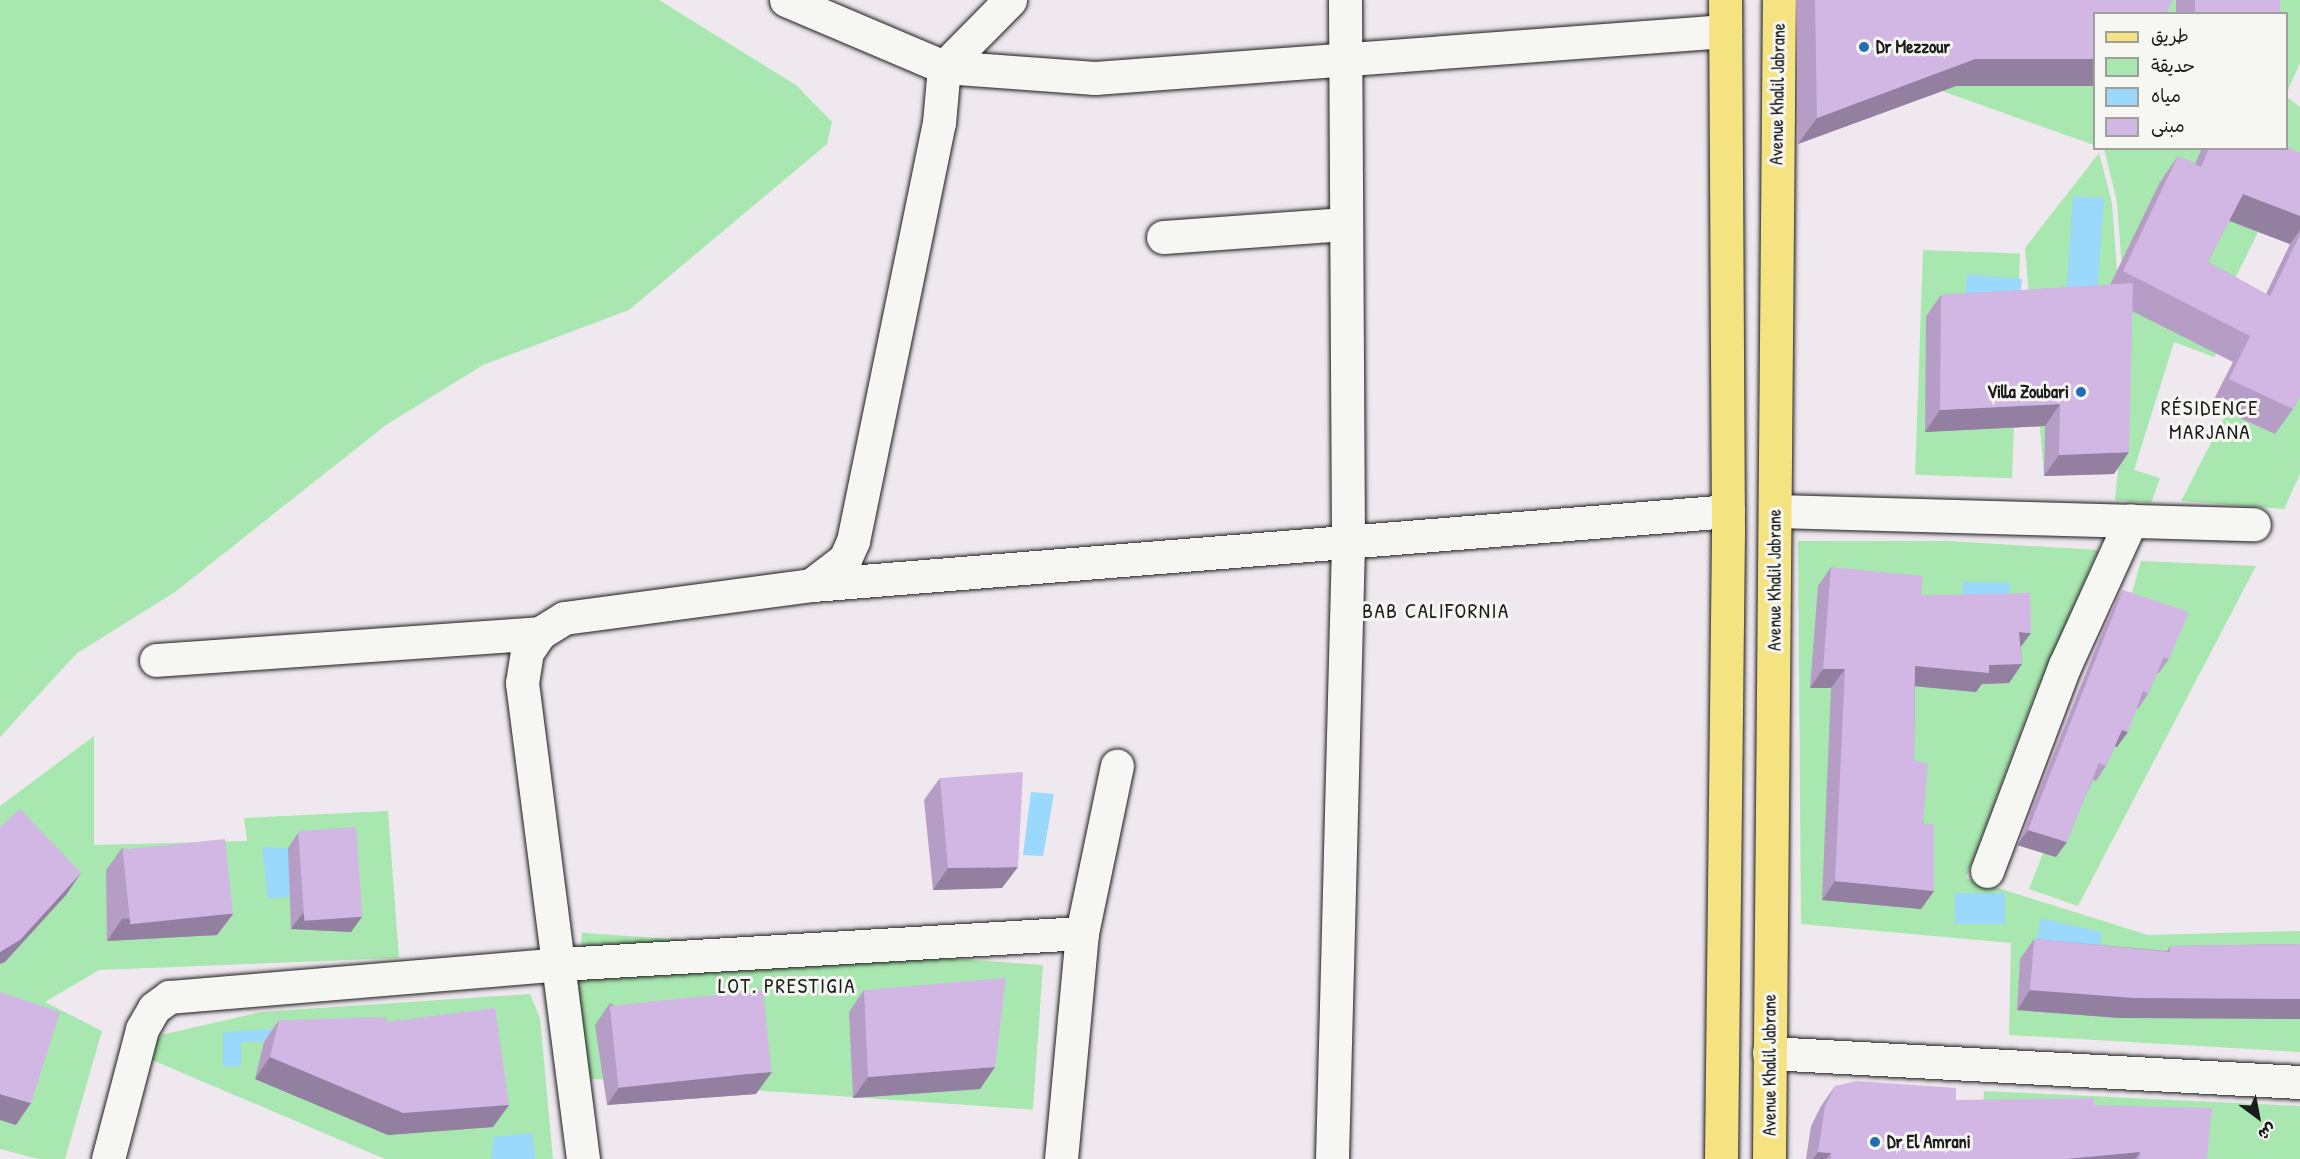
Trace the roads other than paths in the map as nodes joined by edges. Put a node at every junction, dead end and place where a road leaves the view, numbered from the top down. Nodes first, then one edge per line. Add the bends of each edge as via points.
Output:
1 (786, 0) edge
2 (1010, 0) edge
3 (1344, 0) edge
4 (1779, 0) edge
5 (1725, 15) edge
6 (1346, 60) junction
7 (944, 67) junction
8 (1347, 224) junction
9 (1163, 237) dead end
10 (1728, 511) junction
11 (1775, 511) junction
12 (2131, 520) junction
13 (2254, 524) dead end
14 (1348, 542) junction
15 (811, 585) junction
16 (540, 633) junction
17 (156, 660) dead end
18 (1117, 766) dead end
19 (1987, 870) dead end
20 (1082, 933) junction
21 (561, 964) junction
22 (1769, 1053) junction
23 (2300, 1082) edge
24 (108, 1159) edge
25 (583, 1159) edge
26 (1061, 1159) edge
27 (1332, 1159) edge
28 (1721, 1159) edge
29 (1769, 1159) edge

1 - 7 street
2 - 7 street
3 - 6 street
4 - 11 main road, Avenue Khalil Jabrane
5 - 6 street
5 - 10 main road
6 - 7 street via 1095,78
6 - 8 street
7 - 15 street via 939,123 854,541 832,573
8 - 9 street
8 - 14 street
10 - 14 street
10 - 28 main road
11 - 12 street
11 - 22 main road, Avenue Khalil Jabrane
12 - 13 street
12 - 19 street via 2065,665
14 - 15 street
14 - 27 street
15 - 16 street via 564,618
16 - 17 street
16 - 21 street via 527,652 522,683
18 - 20 street
20 - 21 street
20 - 26 street
21 - 24 street via 169,997 154,1008 141,1029
21 - 25 street
22 - 23 street
22 - 29 main road, Avenue Khalil Jabrane

